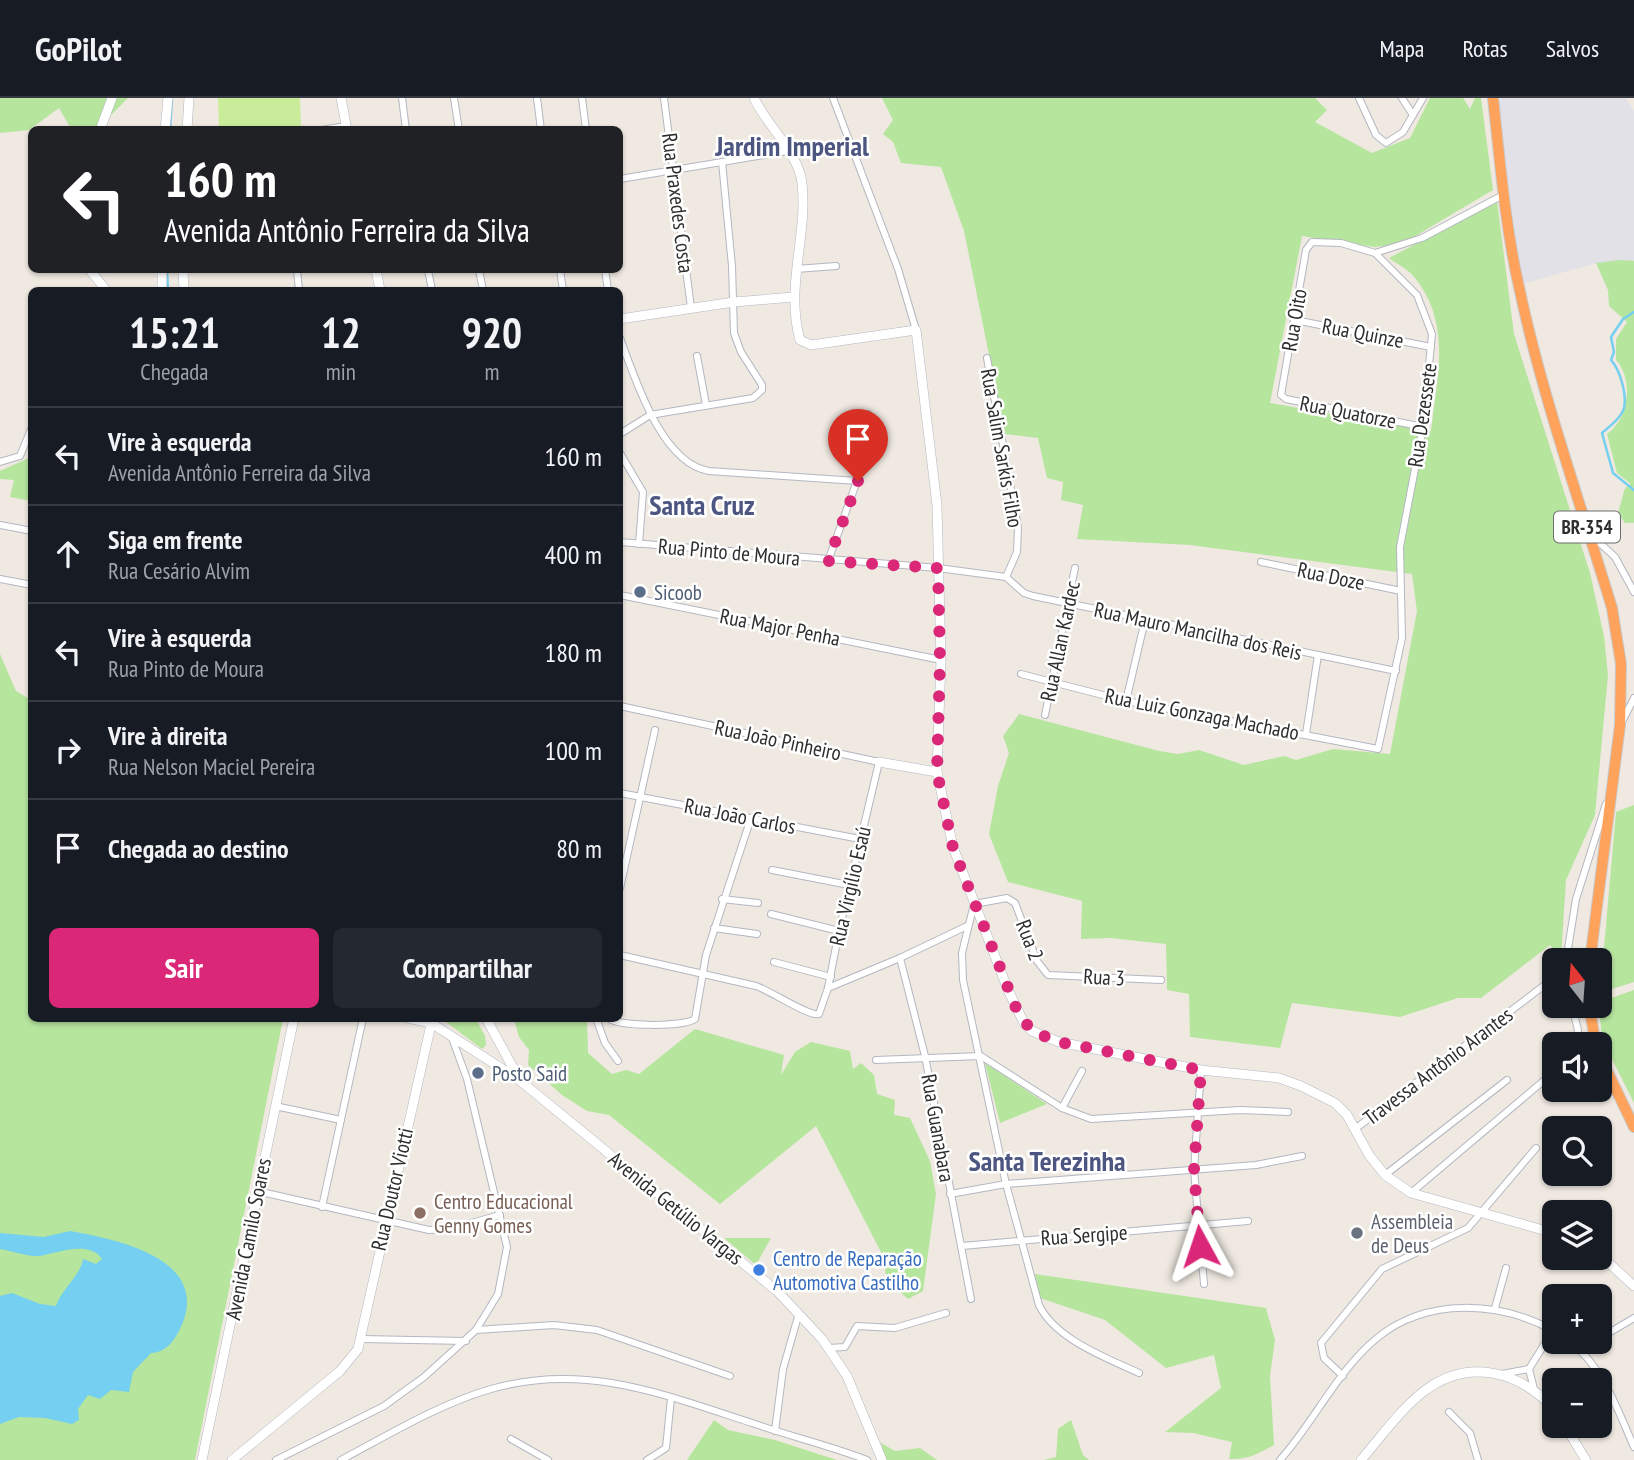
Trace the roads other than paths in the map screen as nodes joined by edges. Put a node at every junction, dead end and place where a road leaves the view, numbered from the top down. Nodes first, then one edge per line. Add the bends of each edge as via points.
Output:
1 (112, 98) edge
2 (168, 98) edge
3 (189, 98) edge
4 (341, 98) edge
5 (402, 98) edge
6 (454, 98) edge
7 (537, 98) edge
8 (582, 98) edge
9 (664, 98) edge
10 (754, 98) edge
11 (833, 98) edge
12 (1359, 98) edge
13 (1402, 98) edge
14 (1423, 98) edge
15 (1493, 98) edge
16 (1413, 115) junction
17 (102, 126) edge
18 (165, 126) edge
19 (187, 126) edge
20 (347, 126) edge
21 (406, 126) edge
22 (458, 126) edge
23 (540, 126) edge
24 (586, 126) edge
25 (788, 151) junction
26 (722, 162) junction
27 (674, 171) junction
28 (623, 179) edge
29 (1503, 195) junction
30 (1375, 253) junction
31 (836, 266) dead end
32 (796, 269) junction
33 (92, 273) edge
34 (104, 287) edge
35 (793, 297) junction
36 (734, 302) junction
37 (691, 308) junction
38 (623, 319) edge
39 (1295, 320) junction
40 (916, 330) junction
41 (623, 346) edge
42 (1431, 347) junction
43 (697, 356) dead end
44 (987, 358) dead end
45 (1281, 389) joint
46 (706, 405) junction
47 (868, 414) dead end
48 (650, 415) junction
49 (1423, 427) junction
50 (623, 432) edge
51 (28, 437) edge
52 (623, 458) edge
53 (0, 462) edge
54 (858, 481) junction
55 (0, 525) edge
56 (28, 530) edge
57 (1588, 532) junction
58 (623, 542) edge
59 (639, 544) junction
60 (828, 561) junction
61 (1261, 562) dead end
62 (938, 568) junction
63 (1075, 568) dead end
64 (1006, 577) junction
65 (0, 579) edge
66 (28, 584) edge
67 (1401, 591) junction
68 (1634, 592) edge
69 (623, 596) edge
70 (1068, 604) junction
71 (1145, 620) junction
72 (1318, 655) junction
73 (940, 660) junction
74 (1396, 671) junction
75 (1021, 674) dead end
76 (1051, 683) junction
77 (1634, 698) edge
78 (1126, 701) junction
79 (623, 707) edge
80 (1045, 715) dead end
81 (1620, 725) junction
82 (655, 730) dead end
83 (1306, 734) junction
84 (1381, 744) joint
85 (878, 762) junction
86 (937, 772) junction
87 (1611, 791) junction
88 (623, 793) edge
89 (639, 796) junction
90 (751, 818) junction
91 (860, 839) junction
92 (772, 870) dead end
93 (623, 873) edge
94 (849, 886) junction
95 (722, 899) junction
96 (758, 902) dead end
97 (974, 904) junction
98 (771, 914) dead end
99 (967, 926) junction
100 (714, 928) junction
101 (839, 930) junction
102 (757, 934) dead end
103 (1568, 948) edge
104 (1592, 948) edge
105 (623, 956) edge
106 (901, 958) junction
107 (774, 962) dead end
108 (702, 974) junction
109 (1048, 975) joint
110 (831, 977) junction
111 (1161, 980) dead end
112 (1542, 987) edge
113 (828, 988) junction
114 (293, 1022) edge
115 (362, 1022) edge
116 (431, 1022) edge
117 (432, 1022) edge
118 (488, 1022) edge
119 (597, 1022) edge
120 (616, 1022) edge
121 (451, 1036) junction
122 (499, 1044) junction
123 (925, 1056) junction
124 (981, 1056) junction
125 (484, 1057) junction
126 (618, 1060) dead end
127 (876, 1060) dead end
128 (1201, 1070) junction
129 (1082, 1071) dead end
130 (518, 1079) junction
131 (1507, 1080) dead end
132 (1612, 1081) edge
133 (1542, 1082) edge
134 (275, 1106) junction
135 (1062, 1108) junction
136 (1288, 1112) dead end
137 (1199, 1115) junction
138 (341, 1120) junction
139 (1634, 1127) edge
140 (1355, 1129) junction
141 (1536, 1148) dead end
142 (1303, 1156) dead end
143 (1194, 1170) junction
144 (1385, 1175) junction
145 (1006, 1184) junction
146 (257, 1191) junction
147 (1411, 1193) junction
148 (950, 1194) junction
149 (322, 1207) junction
150 (1480, 1215) junction
151 (500, 1216) junction
152 (1248, 1221) dead end
153 (384, 1222) junction
154 (1198, 1227) junction
155 (1542, 1230) edge
156 (1020, 1240) junction
157 (962, 1246) junction
158 (1612, 1266) edge
159 (1506, 1268) dead end
160 (1204, 1284) dead end
161 (1634, 1286) edge
162 (971, 1299) dead end
163 (1496, 1308) junction
164 (799, 1313) junction
165 (946, 1313) dead end
166 (1634, 1318) edge
167 (1542, 1324) edge
168 (475, 1330) junction
169 (1612, 1331) edge
170 (361, 1339) junction
171 (466, 1340) junction
172 (828, 1348) junction
173 (1542, 1348) edge
174 (1583, 1354) edge
175 (1529, 1369) junction
176 (1139, 1373) dead end
177 (1502, 1374) junction
178 (730, 1376) dead end
179 (1343, 1376) junction
180 (1534, 1389) junction
181 (1542, 1397) edge
182 (671, 1398) junction
183 (1450, 1412) dead end
184 (775, 1431) junction
185 (1572, 1438) edge
186 (511, 1439) dead end
187 (1634, 1447) edge
188 (204, 1458) edge
189 (882, 1458) edge
190 (232, 1460) edge
191 (276, 1460) edge
192 (341, 1460) edge
193 (548, 1460) edge
194 (647, 1460) edge
195 (867, 1460) edge
196 (1280, 1460) edge
197 (1361, 1460) edge
198 (1478, 1460) edge
199 (1586, 1460) edge

1 - 17 street
2 - 18 street
3 - 19 street
4 - 20 street
5 - 21 street
6 - 22 street
7 - 23 street
8 - 24 street
9 - 27 street, Rua Praxedes Costa
10 - 25 street
11 - 40 street via 902,279
12 - 16 street via 1376,135 1386,144 1403,132
13 - 16 street
14 - 16 street
15 - 29 highway, BR-354
25 - 26 street
25 - 32 street via 802,183
26 - 27 street
26 - 36 street
27 - 28 street
27 - 37 street, Rua Praxedes Costa
29 - 30 street via 1422,238
29 - 57 highway, BR-354 via 1539,374
30 - 39 street, Rua Oito via 1318,240 1306,250
30 - 42 street, Rua Dezessete via 1417,295 1430,322
31 - 32 street
32 - 35 street
33 - 34 street
35 - 36 street
35 - 40 street via 799,336 811,345
36 - 37 street
36 - 46 street via 736,344 762,385 760,394
37 - 38 street
39 - 42 street, Rua Quinze
39 - 45 street, Rua Oito
40 - 62 street via 934,466
41 - 48 street
42 - 49 street, Rua Dezessete
43 - 46 street
44 - 64 street, Rua Salim Sarkis Filho via 1018,528 1017,552
45 - 49 street, Rua Quatorze via 1286,399
46 - 48 street
47 - 54 street
48 - 50 street
48 - 54 street via 685,461 698,469
49 - 67 street, Rua Dezessete via 1400,547
51 - 53 street via 20,456
52 - 59 street via 643,492
54 - 60 street
55 - 56 street
57 - 68 street via 1615,557
57 - 81 highway, BR-354 via 1618,635
58 - 59 street, Rua Pinto de Moura
59 - 60 street, Rua Pinto de Moura
60 - 62 street, Rua Pinto de Moura
61 - 67 street, Rua Doze
62 - 64 street, Rua Pinto de Moura
62 - 73 street
63 - 70 street, Rua Allan Kardec
64 - 70 street, Rua Mauro Mancilha dos Reis via 1024,593
65 - 66 street
67 - 74 street, Rua Dezessete via 1404,620
69 - 73 street, Rua Major Penha
70 - 71 street, Rua Mauro Mancilha dos Reis
70 - 76 street, Rua Allan Kardec
71 - 72 street, Rua Mauro Mancilha dos Reis
71 - 78 street
72 - 74 street, Rua Mauro Mancilha dos Reis
72 - 83 street
73 - 86 street
74 - 84 street, Rua Dezessete
75 - 76 street, Rua Luiz Gonzaga Machado
76 - 78 street, Rua Luiz Gonzaga Machado
76 - 80 street, Rua Allan Kardec
77 - 81 street
78 - 83 street, Rua Luiz Gonzaga Machado
79 - 85 street, Rua João Pinheiro
81 - 87 highway, BR-354
82 - 89 street
83 - 84 street, Rua Luiz Gonzaga Machado via 1373,750
85 - 86 street, Rua João Pinheiro
85 - 91 street, Rua Virgílio Esaú
86 - 97 street via 953,848
87 - 103 street via 1576,899
87 - 104 highway, BR-354
88 - 89 street, Rua João Carlos
89 - 90 street, Rua João Carlos
89 - 93 street
90 - 91 street, Rua João Carlos
90 - 95 street
91 - 94 street, Rua Virgílio Esaú
92 - 94 street
94 - 101 street, Rua Virgílio Esaú
95 - 96 street
95 - 100 street
97 - 99 street
97 - 109 street, Rua 2 via 1007,898 1015,902 1037,961
97 - 128 street via 1018,1013 1032,1031 1059,1042
98 - 101 street
99 - 106 street
99 - 124 street via 962,980
100 - 102 street
100 - 108 street
101 - 110 street, Rua Virgílio Esaú
105 - 108 street
106 - 113 street
106 - 123 street, Rua Guanabara
107 - 110 street
108 - 113 street, Rua Virgílio Esaú via 777,993 813,1015 822,1009
108 - 120 street via 693,1021
109 - 111 street, Rua 3
110 - 113 street, Rua Virgílio Esaú
112 - 140 street, Travessa Antônio Arantes
114 - 134 street, Avenida Camilo Soares
115 - 138 street
116 - 153 street, Rua Doutor Viotti
117 - 121 street, Avenida Getúlio Vargas
118 - 122 street
119 - 126 street
121 - 125 street, Avenida Getúlio Vargas
121 - 151 street via 467,1079
122 - 125 street
122 - 130 street
123 - 124 street
123 - 127 street
123 - 148 street, Rua Guanabara
124 - 135 street
124 - 145 street
125 - 130 street, Avenida Getúlio Vargas
128 - 137 street
128 - 140 street via 1258,1074 1301,1086 1335,1103
129 - 135 street
130 - 164 street, Avenida Getúlio Vargas via 727,1248
131 - 144 street
132 - 139 highway
133 - 147 street
134 - 138 street
134 - 146 street, Avenida Camilo Soares
135 - 137 street via 1102,1120
136 - 137 street via 1240,1110
137 - 143 street
138 - 149 street
140 - 144 street
141 - 150 street
142 - 143 street
143 - 145 street
143 - 154 street
144 - 147 street
145 - 148 street
145 - 156 street
146 - 149 street
146 - 188 street, Avenida Camilo Soares
147 - 150 street
148 - 157 street, Rua Guanabara
149 - 153 street
150 - 155 street
150 - 179 street via 1462,1231 1379,1272 1321,1343 1324,1358
151 - 153 street via 438,1231
151 - 168 street via 507,1247 505,1272 498,1294
152 - 154 street, Rua Sergipe
153 - 170 street, Rua Doutor Viotti
154 - 156 street, Rua Sergipe
154 - 160 street
156 - 157 street, Rua Sergipe
156 - 176 street via 1043,1313 1063,1332
157 - 162 street, Rua Guanabara
158 - 161 street
159 - 163 street
163 - 167 street
163 - 179 street via 1447,1310 1403,1323 1376,1339
164 - 172 street, Avenida Getúlio Vargas
164 - 184 street via 782,1369
165 - 172 street via 895,1328 857,1326 845,1347
166 - 169 street
168 - 171 street
168 - 178 street via 554,1325 586,1328
170 - 171 street
170 - 190 street, Rua Doutor Viotti via 351,1359
171 - 191 street via 384,1406
172 - 189 street, Avenida Getúlio Vargas via 861,1406
173 - 175 street
174 - 187 street via 1610,1393
175 - 177 street
175 - 180 street
177 - 180 street
177 - 197 street via 1470,1372 1429,1387
179 - 196 street
180 - 181 street
182 - 184 street
182 - 192 street via 598,1379 520,1383 457,1403
182 - 194 street via 666,1448
183 - 198 street via 1470,1433
184 - 195 street
185 - 199 street
186 - 193 street

